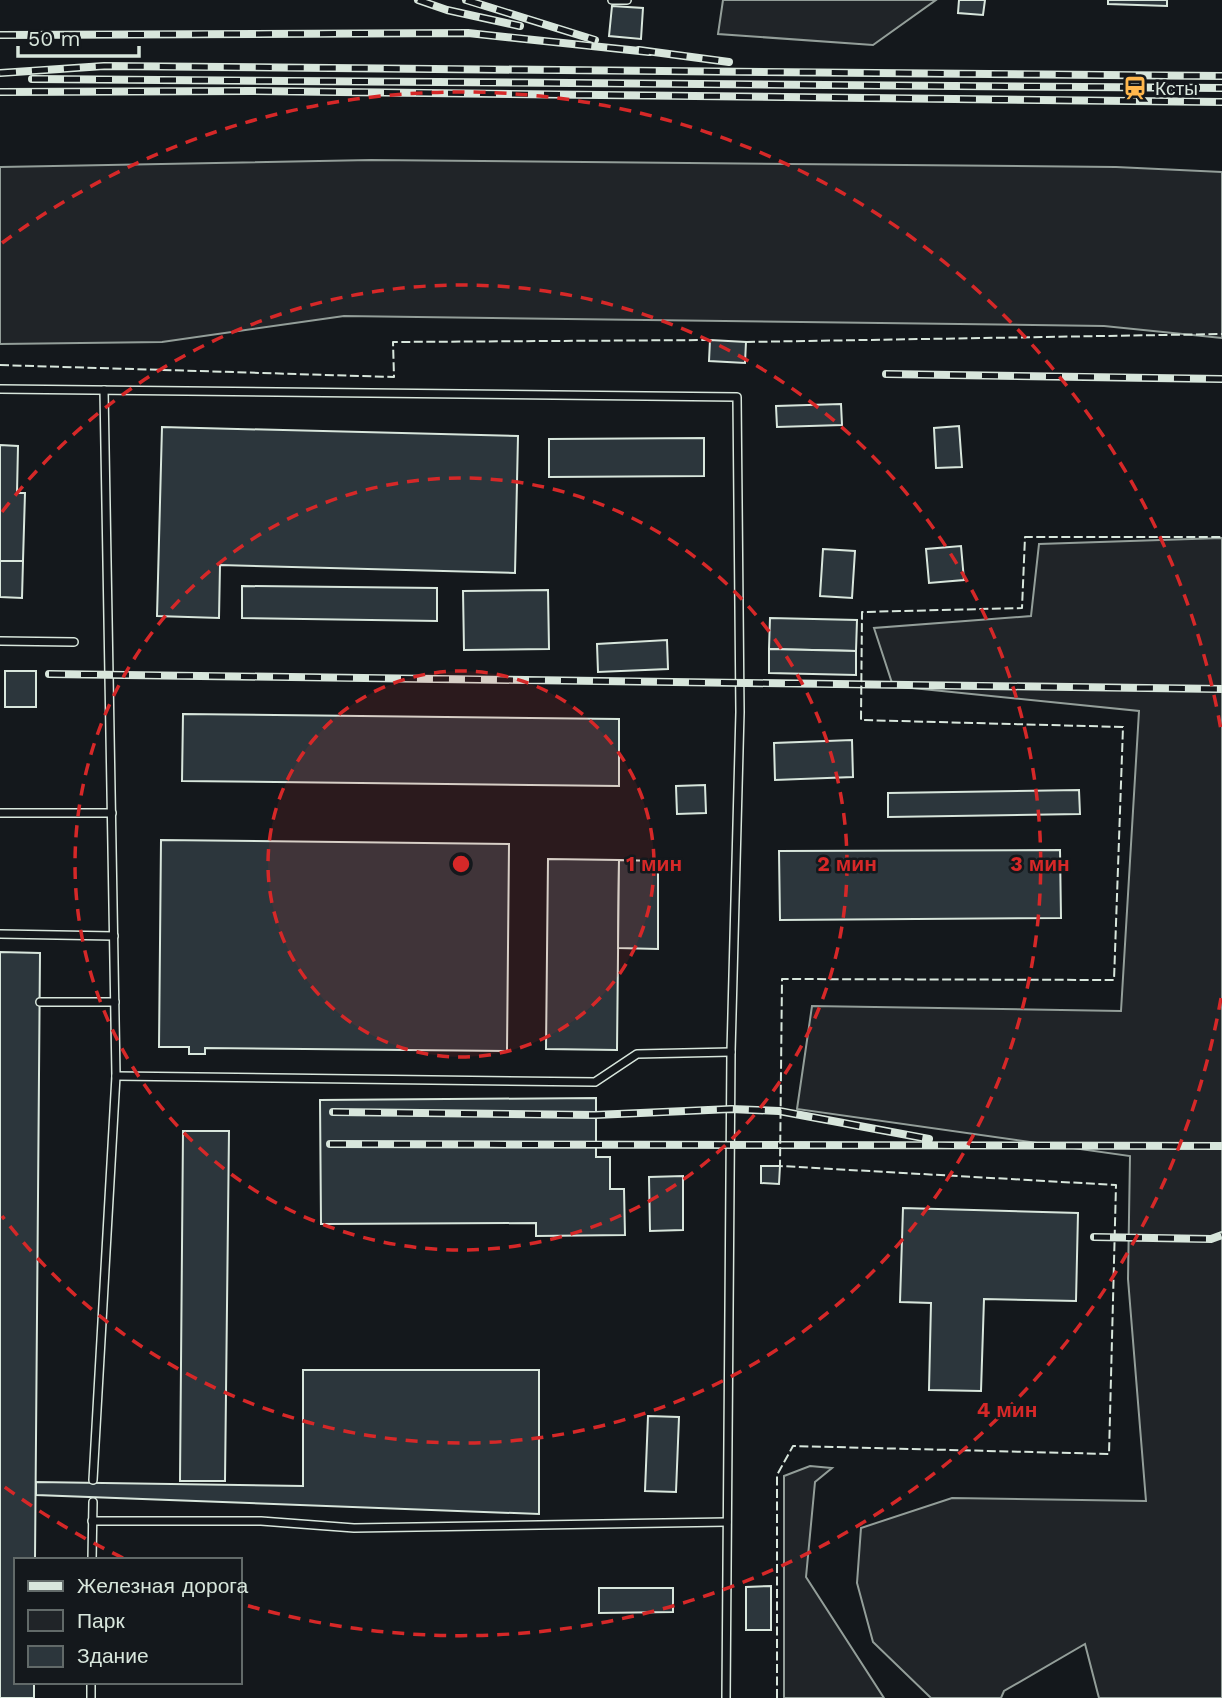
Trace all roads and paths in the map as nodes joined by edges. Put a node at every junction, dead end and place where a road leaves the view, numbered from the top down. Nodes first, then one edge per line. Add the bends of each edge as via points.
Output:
1 (612, 0) edge
2 (627, 0) edge
3 (0, 389) edge
4 (104, 390) junction
5 (0, 641) edge
6 (74, 642) dead end
7 (0, 813) edge
8 (112, 813) junction
9 (0, 934) edge
10 (114, 936) junction
11 (40, 1002) dead end
12 (115, 1002) junction
13 (731, 1052) junction
14 (116, 1076) junction
15 (93, 1480) dead end
16 (93, 1502) dead end
17 (92, 1521) junction
18 (727, 1522) junction
19 (92, 1558) edge
20 (726, 1698) edge

1 - 2 lane
3 - 4 lane
4 - 8 lane
4 - 13 lane via 737,397 740,712
5 - 6 lane
7 - 8 lane
8 - 10 lane
9 - 10 lane
10 - 12 lane
11 - 12 lane
12 - 14 lane
13 - 14 lane via 637,1054 595,1082
13 - 18 lane
14 - 15 lane
16 - 17 lane
17 - 18 lane via 261,1521 354,1528
17 - 19 lane
18 - 20 lane

